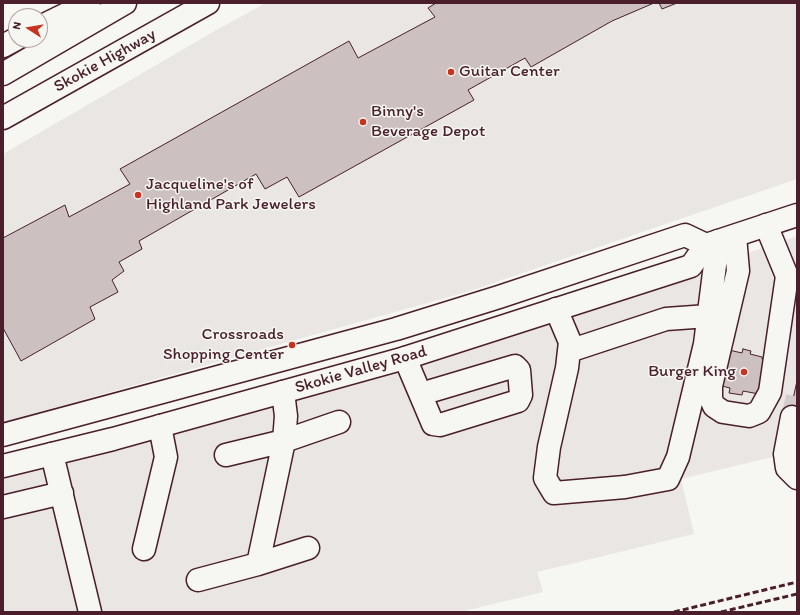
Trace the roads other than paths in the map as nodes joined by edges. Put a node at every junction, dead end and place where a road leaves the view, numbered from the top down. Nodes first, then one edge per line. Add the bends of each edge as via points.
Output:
1 (89, 3) edge
2 (125, 3) edge
3 (208, 3) edge
4 (48, 23) edge
5 (3, 74) edge
6 (3, 118) edge
7 (797, 215) edge
8 (766, 225) junction
9 (719, 241) junction
10 (556, 309) junction
11 (708, 316) junction
12 (396, 329) junction
13 (569, 351) junction
14 (405, 358) junction
15 (276, 362) junction
16 (283, 392) junction
17 (421, 394) junction
18 (792, 417) tunnel mouth
19 (339, 422) dead end
20 (160, 426) junction
21 (3, 435) edge
22 (284, 441) junction
23 (52, 454) junction
24 (226, 455) dead end
25 (3, 466) edge
26 (797, 478) edge
27 (62, 493) junction
28 (3, 507) edge
29 (308, 548) dead end
30 (144, 549) dead end
31 (258, 564) junction
32 (198, 580) dead end
33 (90, 612) edge

1 - 4 main road
2 - 5 main road
3 - 6 main road, Skokie Highway
7 - 8 main road
8 - 9 main road
8 - 9 main road via 787,276 770,392 759,412 750,416 723,412 714,406 711,399 711,386 738,271
9 - 10 main road, Skokie Valley Road via 691,266
9 - 11 main road
9 - 12 main road, Skokie Valley Road via 685,234
10 - 13 main road via 570,342
10 - 14 main road, Skokie Valley Road
11 - 13 main road via 666,318
11 - 13 main road via 705,344 678,458 668,478 625,487 554,493 545,478 549,447 568,368
12 - 14 main road
12 - 15 main road, Skokie Valley Road
14 - 16 main road, Skokie Valley Road
14 - 17 main road
15 - 16 main road
15 - 21 main road, Skokie Valley Road
16 - 20 main road, Skokie Valley Road
16 - 22 main road via 286,416
17 - 17 main road via 514,366 519,370 521,395 518,401 440,425 433,424
18 - 26 main road via 784,454 787,468
19 - 22 main road
20 - 23 main road, Skokie Valley Road
20 - 30 main road via 166,457
22 - 24 main road
22 - 31 main road
23 - 25 main road, Skokie Valley Road
23 - 27 main road
27 - 28 main road
27 - 33 main road
29 - 31 main road
31 - 32 main road

